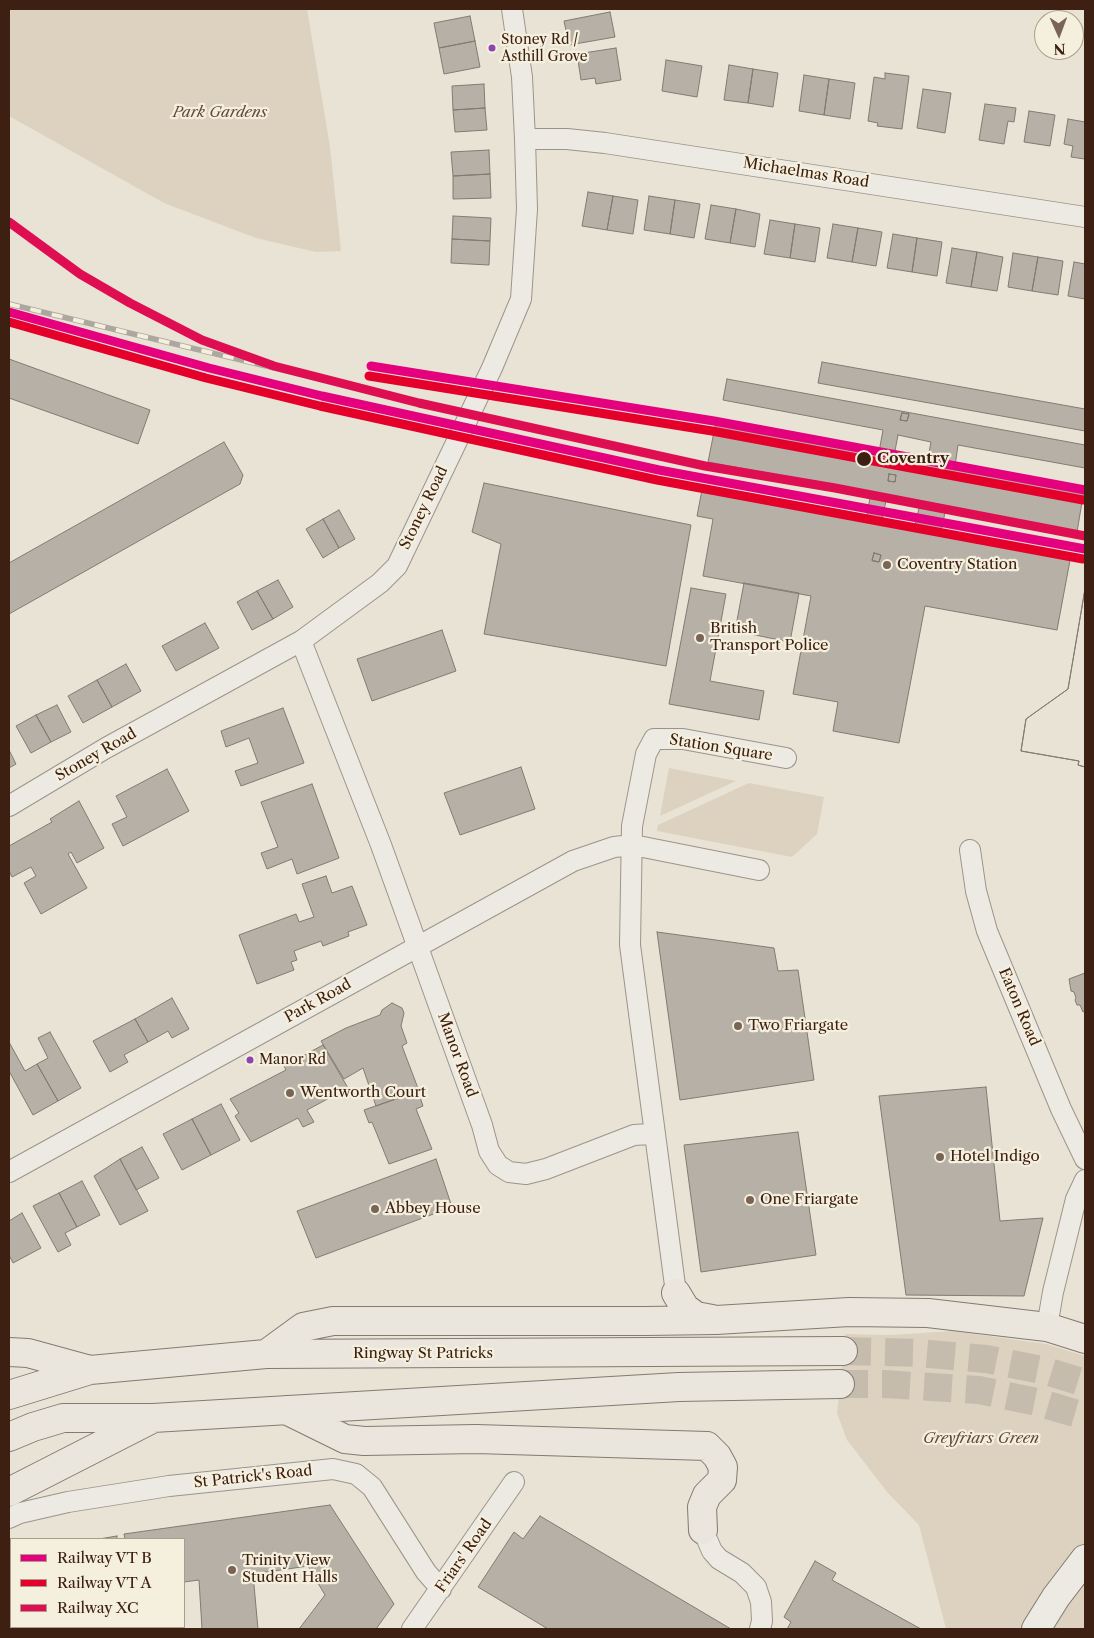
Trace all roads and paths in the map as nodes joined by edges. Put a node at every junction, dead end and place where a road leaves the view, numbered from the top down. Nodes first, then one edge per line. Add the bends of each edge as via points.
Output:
1 (512, 9) edge
2 (525, 139) junction
3 (1085, 217) edge
4 (302, 641) junction
5 (786, 758) dead end
6 (9, 806) edge
7 (633, 845) junction
8 (970, 850) dead end
9 (759, 870) dead end
10 (417, 946) junction
11 (655, 1138) junction
12 (1085, 1159) edge
13 (9, 1172) edge
14 (1085, 1180) edge
15 (676, 1293) junction
16 (716, 1320) junction
17 (646, 1321) junction
18 (1047, 1327) junction
19 (1085, 1339) edge
20 (843, 1351) tunnel mouth
21 (9, 1352) edge
22 (266, 1354) junction
23 (90, 1370) junction
24 (840, 1384) tunnel mouth
25 (9, 1395) edge
26 (285, 1409) junction
27 (153, 1418) junction
28 (9, 1437) edge
29 (514, 1482) dead end
30 (9, 1492) edge
31 (9, 1518) edge
32 (703, 1530) joint
33 (1085, 1559) edge
34 (441, 1589) junction
35 (412, 1629) edge
36 (760, 1629) edge
37 (1036, 1629) edge

1 - 2 street, Stoney Road via 522,77
2 - 3 street, Michaelmas Road via 605,143
2 - 4 street, Stoney Road via 527,209 521,299 492,368 397,566 380,583
4 - 6 street, Stoney Road via 147,725
4 - 10 street, Manor Road
5 - 7 street, Station Square via 682,739 654,739 646,754 632,826
7 - 9 street
7 - 10 street, Park Road via 614,847 573,861
7 - 11 street via 630,945
8 - 12 street, Eaton Road via 976,891 987,931
10 - 11 street, Manor Road via 489,1151 498,1165 509,1172 526,1174 634,1135 650,1134
10 - 13 street, Park Road
11 - 15 street
14 - 18 street via 1076,1199
15 - 16 highway via 685,1308 696,1316
15 - 17 highway via 671,1309 662,1317
16 - 17 highway
16 - 18 highway via 849,1312 918,1312
17 - 22 highway via 333,1321 303,1327
18 - 19 highway
20 - 22 highway, Ringway St Patricks
21 - 23 highway via 28,1353
22 - 23 highway, Ringway St Patricks
23 - 25 highway, Ringway St Patricks
24 - 26 highway via 679,1387
26 - 27 highway
26 - 32 highway via 345,1440 476,1438 707,1446 723,1466 722,1480 707,1495 702,1508
27 - 28 highway via 62,1418
27 - 30 highway
29 - 34 street, Friars' Road
31 - 34 street, St Patrick's Road via 68,1502 169,1486 333,1469 356,1474 372,1487 426,1572
32 - 36 street via 719,1559 742,1573 756,1587 761,1602
33 - 37 main road
34 - 35 street, Friars' Road

